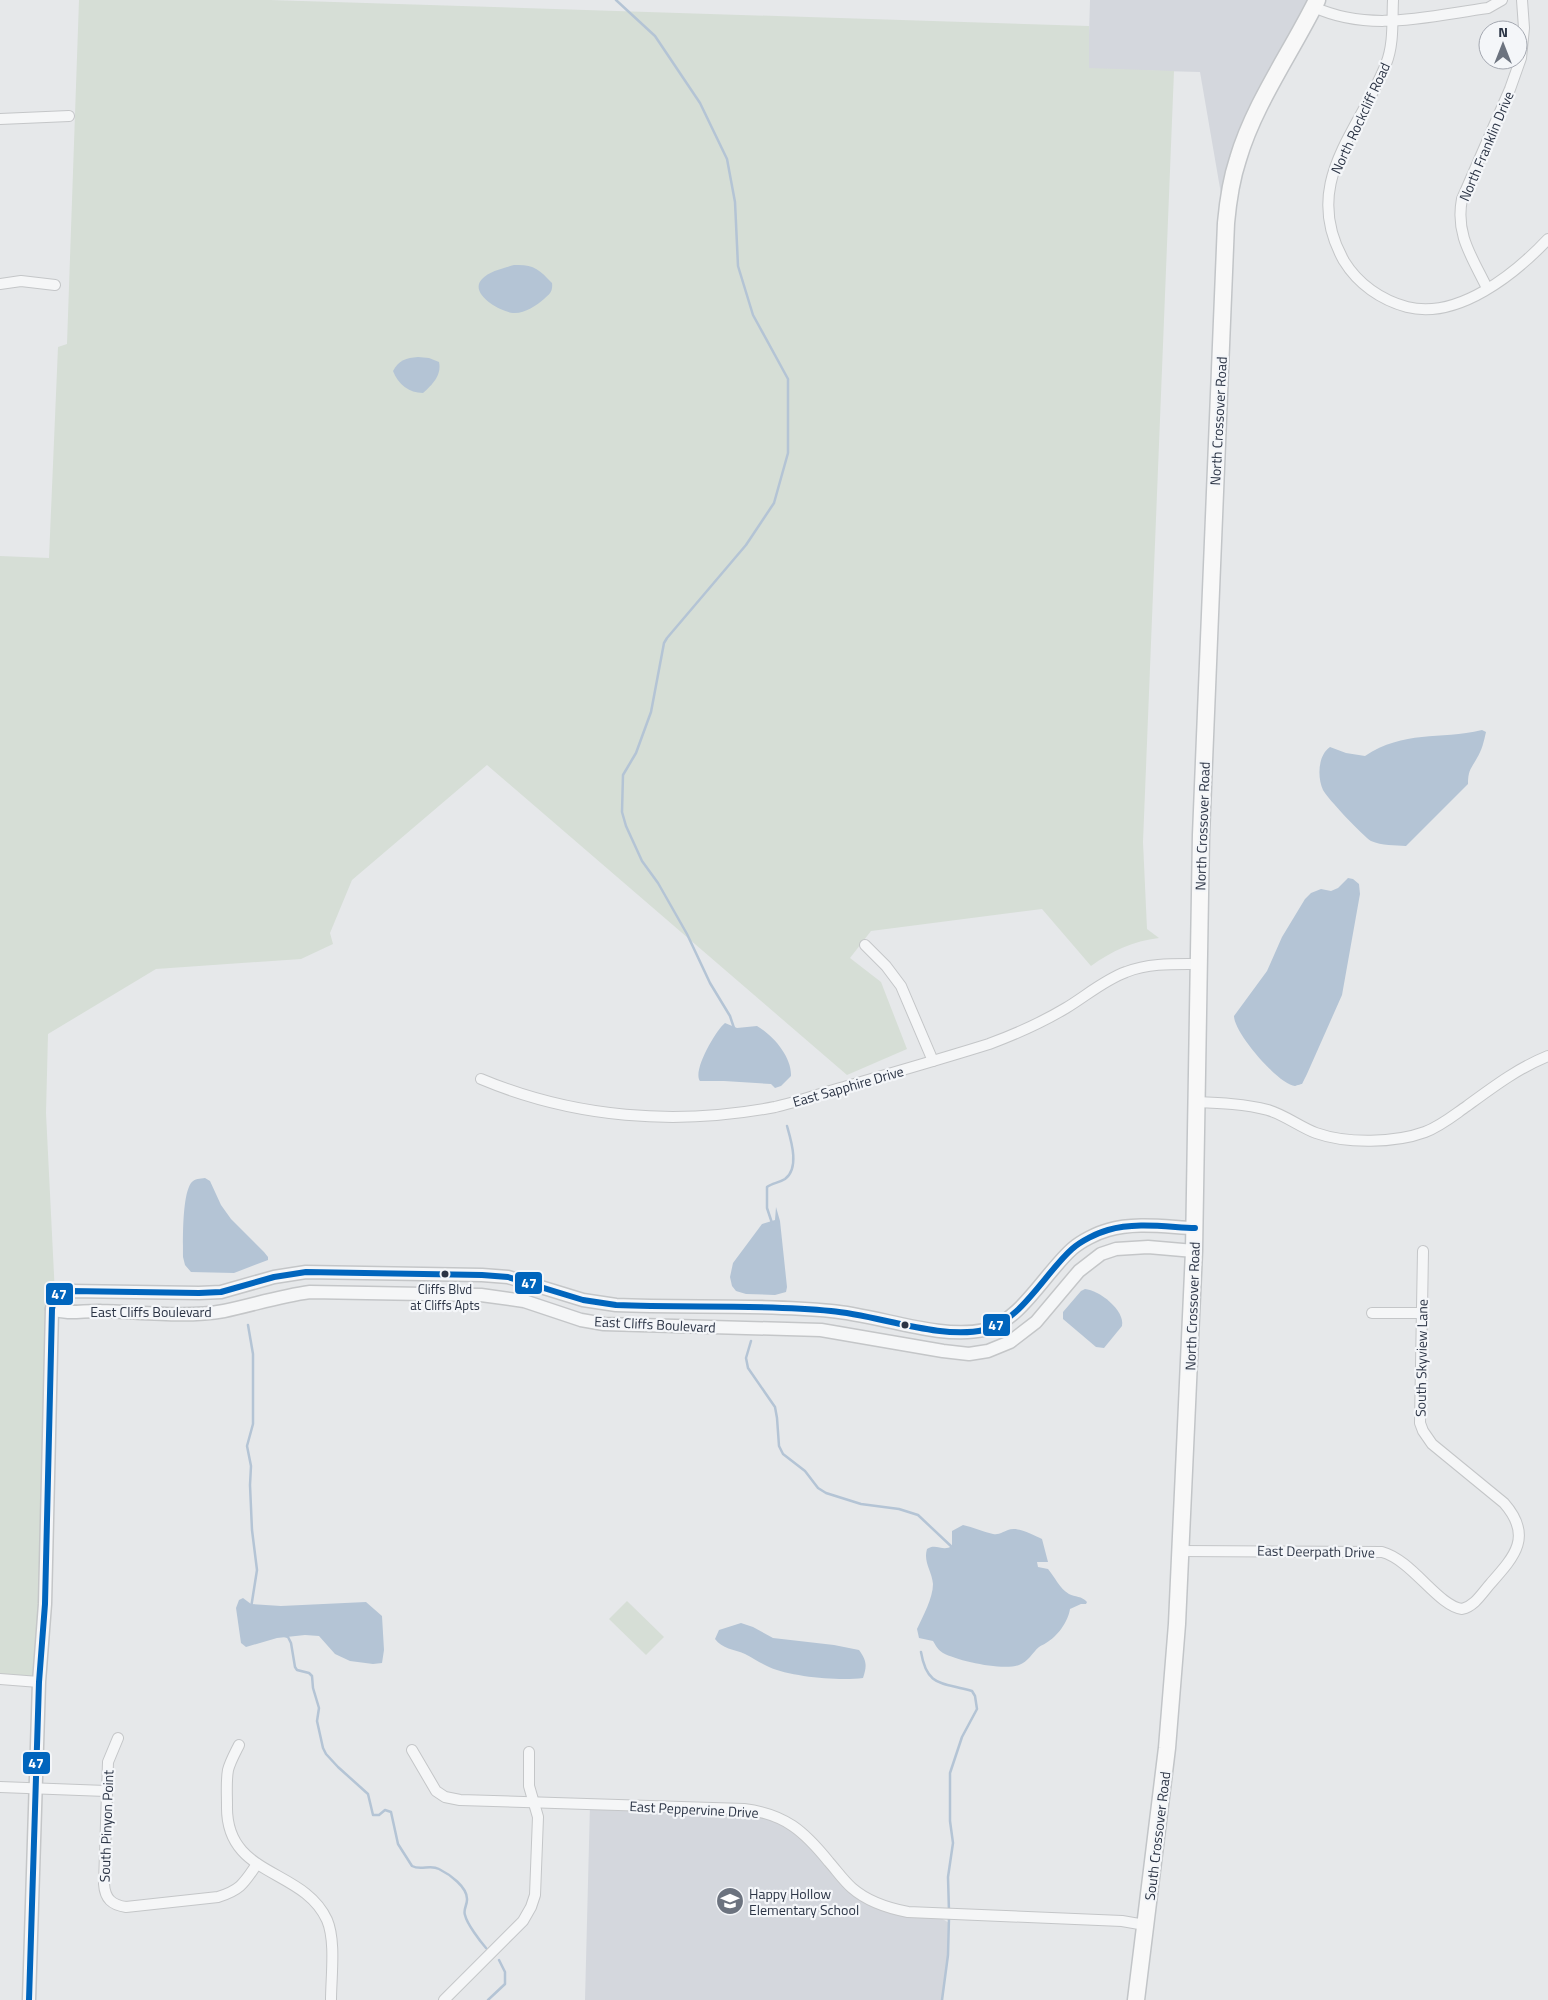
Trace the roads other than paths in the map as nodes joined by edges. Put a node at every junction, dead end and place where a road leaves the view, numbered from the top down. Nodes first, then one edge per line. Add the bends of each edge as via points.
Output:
1 (1393, 0) edge
2 (1502, 0) edge
3 (1522, 0) edge
4 (1315, 3) edge
5 (1392, 20) junction
6 (69, 116) dead end
7 (0, 119) edge
8 (1548, 239) edge
9 (0, 284) edge
10 (55, 285) dead end
11 (1488, 288) junction
12 (865, 945) dead end
13 (1198, 964) junction
14 (1548, 1056) edge
15 (933, 1061) junction
16 (481, 1079) dead end
17 (1196, 1102) junction
18 (1195, 1228) junction
19 (1194, 1251) junction
20 (1423, 1251) dead end
21 (198, 1293) junction
22 (52, 1309) junction
23 (199, 1313) junction
24 (1372, 1313) dead end
25 (1422, 1313) junction
26 (1180, 1551) junction
27 (1462, 1609) joint
28 (1174, 1672) joint
29 (0, 1679) edge
30 (39, 1682) junction
31 (118, 1738) dead end
32 (239, 1746) dead end
33 (412, 1750) dead end
34 (529, 1752) dead end
35 (0, 1787) edge
36 (36, 1788) junction
37 (106, 1792) junction
38 (533, 1802) junction
39 (257, 1864) junction
40 (1145, 1925) junction
41 (29, 2000) edge
42 (330, 2000) edge
43 (444, 2000) edge
44 (1136, 2000) edge

1 - 5 street, North Rockcliff Road
2 - 5 street via 1488,8
3 - 11 street, North Franklin Drive via 1521,58 1462,199 1459,214 1465,243
4 - 5 street via 1332,15 1352,20
4 - 13 main road, North Crossover Road via 1249,128 1229,191 1207,675
5 - 11 street, North Rockcliff Road via 1392,43 1387,63 1333,170 1328,206 1336,245 1365,286 1402,305 1446,307
6 - 7 street
8 - 11 street, North Rockcliff Road via 1511,274
9 - 10 street via 21,281
12 - 15 street via 902,986
13 - 15 street, East Sapphire Drive via 1155,965 1125,972 1023,1031
13 - 17 main road, North Crossover Road
14 - 17 street via 1514,1072 1445,1122 1404,1138 1336,1138 1316,1133 1270,1111 1244,1105
15 - 16 street, East Sapphire Drive via 776,1106 684,1117 608,1114 526,1096
17 - 18 main road, North Crossover Road
18 - 19 main road, North Crossover Road
18 - 21 street, East Cliffs Boulevard via 1134,1226 1108,1230 1073,1248 1020,1308 1000,1324 985,1330 963,1332 941,1331 832,1310 616,1305 583,1300 508,1277 482,1275 306,1272 221,1292
19 - 23 street, East Cliffs Boulevard via 1148,1247 1116,1249 1101,1254 1079,1271 1036,1322 1010,1342 969,1354 821,1330 604,1324 581,1320 524,1301 481,1295 310,1292
19 - 26 main road, North Crossover Road
20 - 25 street, South Skyview Lane
21 - 22 street, East Cliffs Boulevard via 71,1291 55,1295
21 - 23 street
22 - 23 street, East Cliffs Boulevard via 61,1312
22 - 30 street via 45,1604
24 - 25 street
25 - 27 street, South Skyview Lane via 1420,1413 1423,1431 1432,1444 1504,1503 1514,1514 1519,1528 1516,1553 1474,1603
26 - 27 street, East Deerpath Drive via 1382,1552 1400,1560 1450,1605
26 - 28 main road, North Crossover Road
28 - 40 main road, South Crossover Road via 1168,1748
29 - 30 street
30 - 36 street
31 - 37 street, South Pinyon Point via 108,1762
32 - 39 street via 228,1769 227,1818 238,1848
33 - 38 street, East Peppervine Drive via 436,1791 446,1798
34 - 38 street via 529,1786
35 - 36 street
36 - 37 street
36 - 41 street
37 - 39 street, South Pinyon Point via 104,1884 105,1894 117,1906 126,1908 224,1895 241,1887
38 - 40 street, East Peppervine Drive via 759,1811 776,1816 804,1833 842,1877 865,1897 893,1910 1122,1921
38 - 43 street via 538,1817 535,1895 531,1908 523,1921
39 - 42 street via 305,1893 319,1906 326,1919 331,1944
40 - 44 main road, South Crossover Road

